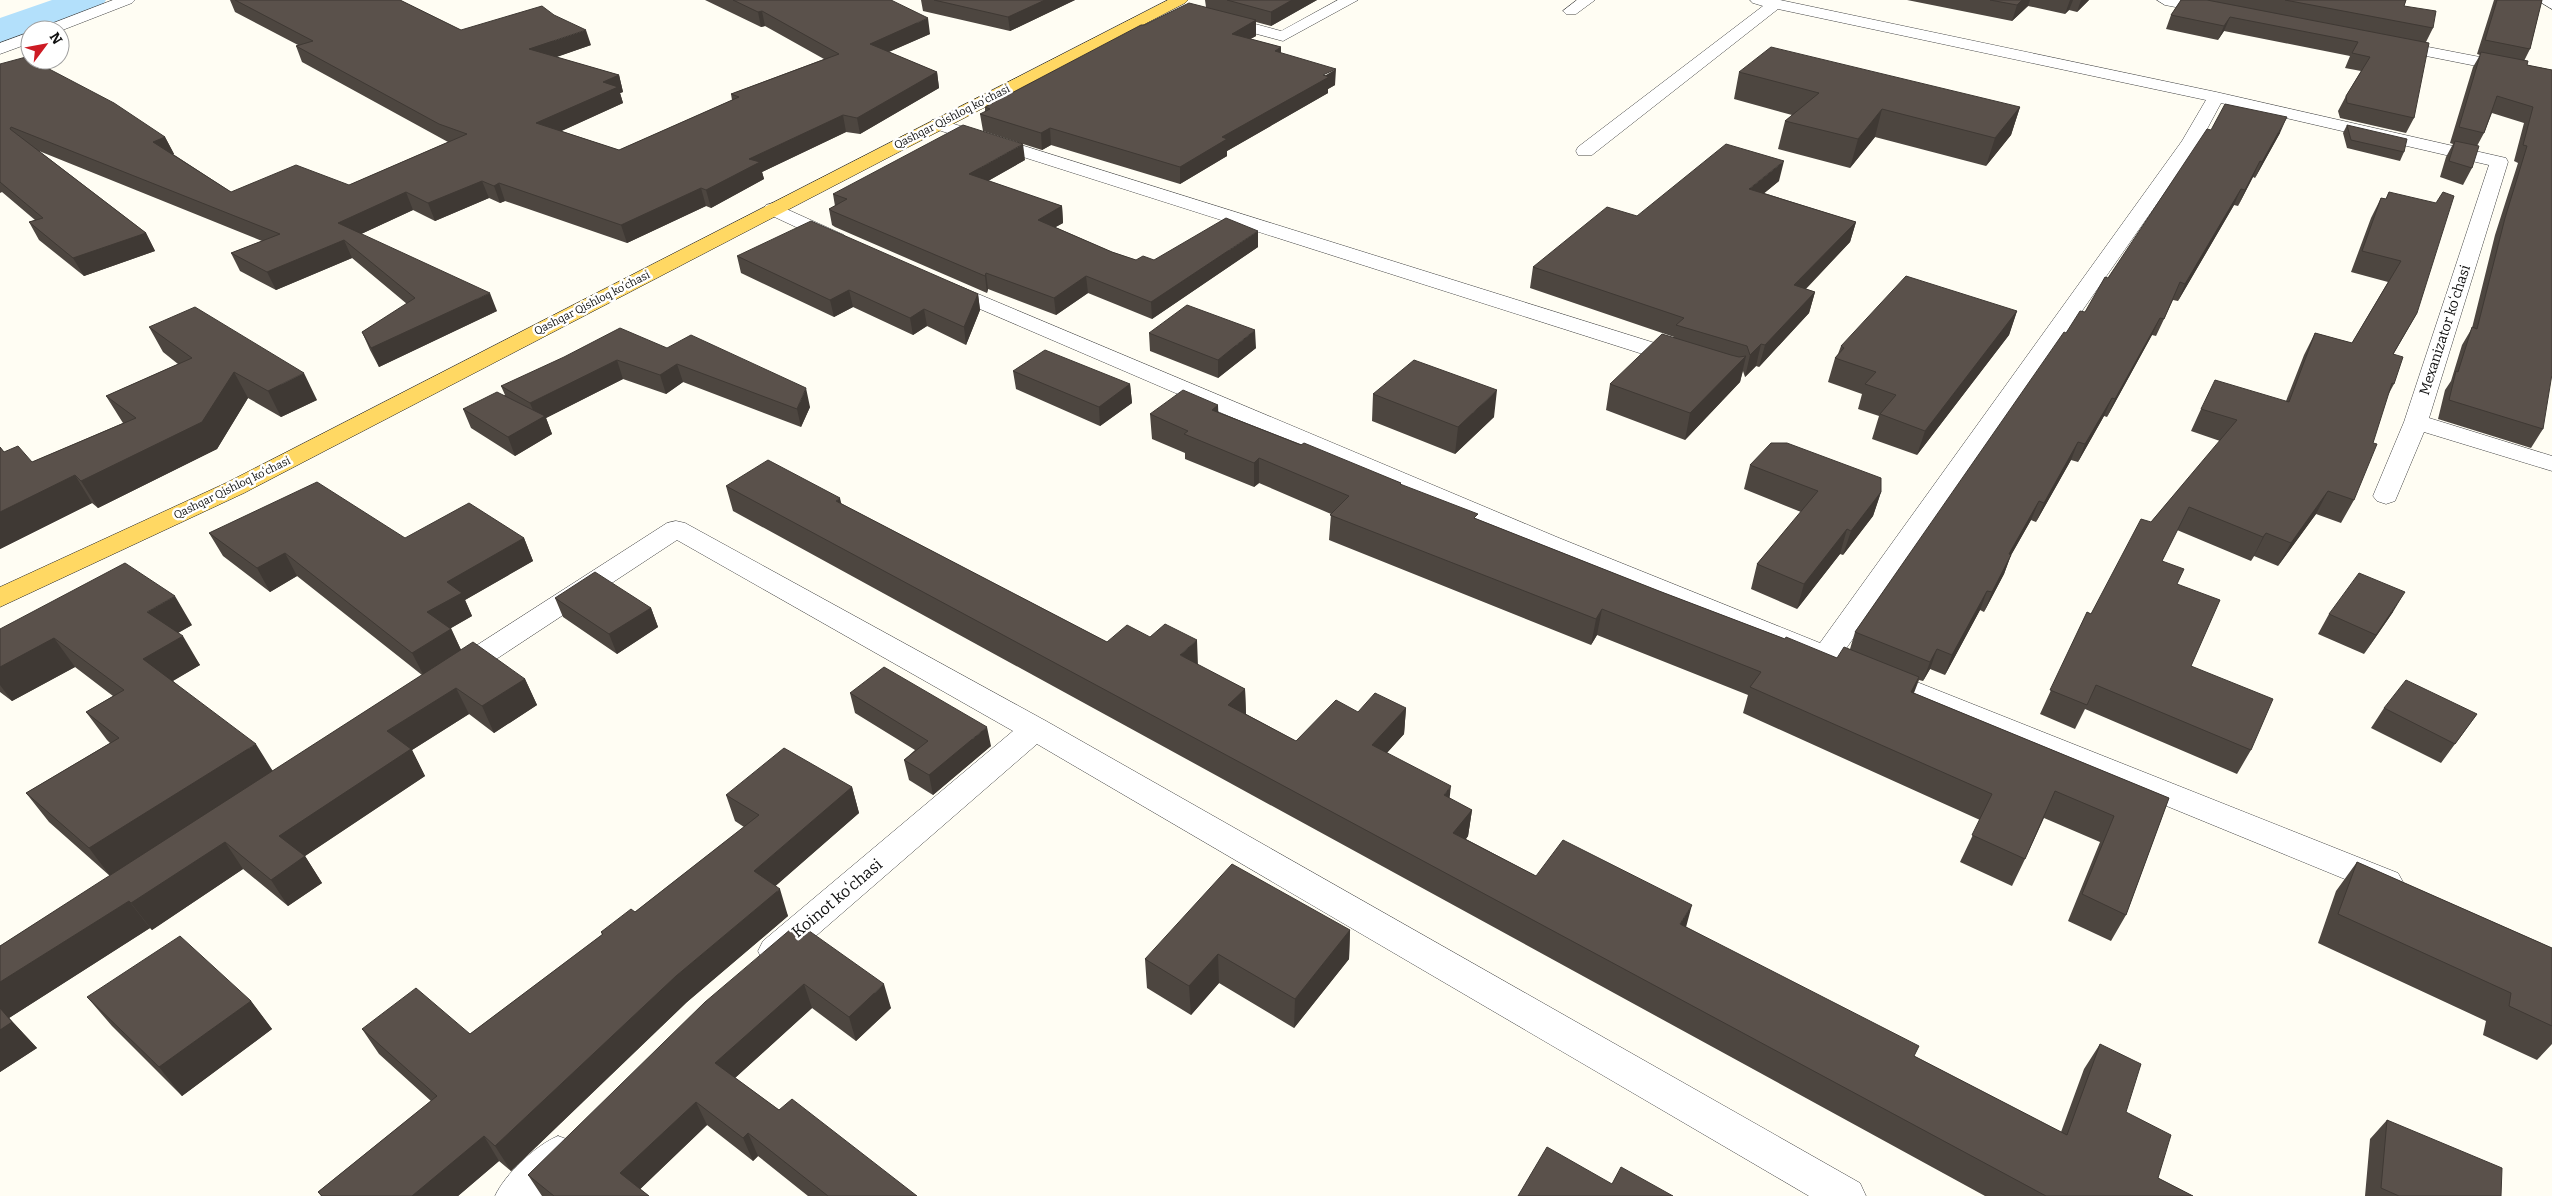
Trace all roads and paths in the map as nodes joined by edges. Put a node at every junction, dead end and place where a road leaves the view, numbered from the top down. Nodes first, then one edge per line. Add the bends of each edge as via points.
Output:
1 (127, 0) edge
2 (1350, 0) edge
3 (1587, 0) edge
4 (1758, 0) edge
5 (2165, 0) edge
6 (2545, 0) edge
7 (1775, 4) junction
8 (2552, 4) edge
9 (1179, 5) edge
10 (1571, 11) dead end
11 (2232, 13) edge
12 (1207, 16) edge
13 (70, 22) edge
14 (20, 41) edge
15 (2376, 42) edge
16 (0, 49) edge
17 (2550, 71) edge
18 (2216, 97) junction
19 (938, 124) junction
20 (1585, 151) dead end
21 (773, 210) junction
22 (863, 250) edge
23 (927, 279) edge
24 (1705, 366) edge
25 (2416, 422) junction
26 (2552, 464) edge
27 (2386, 496) dead end
28 (0, 598) edge
29 (1826, 656) junction
30 (434, 686) edge
31 (1035, 729) junction
32 (2405, 890) edge
33 (754, 969) edge
34 (577, 1135) edge
35 (515, 1196) edge
36 (1846, 1196) edge

1 - 13 street
2 - 12 street via 1283,36
3 - 10 street
4 - 7 street
5 - 11 street
6 - 8 street
7 - 18 street
7 - 20 street
9 - 19 main road, Qashqar Qishloq koʻchasi
14 - 16 street
15 - 17 street
18 - 25 street, Mexanizator koʻchasi via 2499,162
18 - 29 street via 2191,142
19 - 21 main road, Qashqar Qishloq koʻchasi
19 - 24 street
21 - 22 street
21 - 28 main road, Qashqar Qishloq koʻchasi via 235,488
23 - 29 street via 1550,544
25 - 26 street
25 - 27 street, Mexanizator koʻchasi
29 - 32 street
30 - 31 street via 676,529
31 - 33 street, Koinot koʻchasi
31 - 36 street
34 - 35 street

